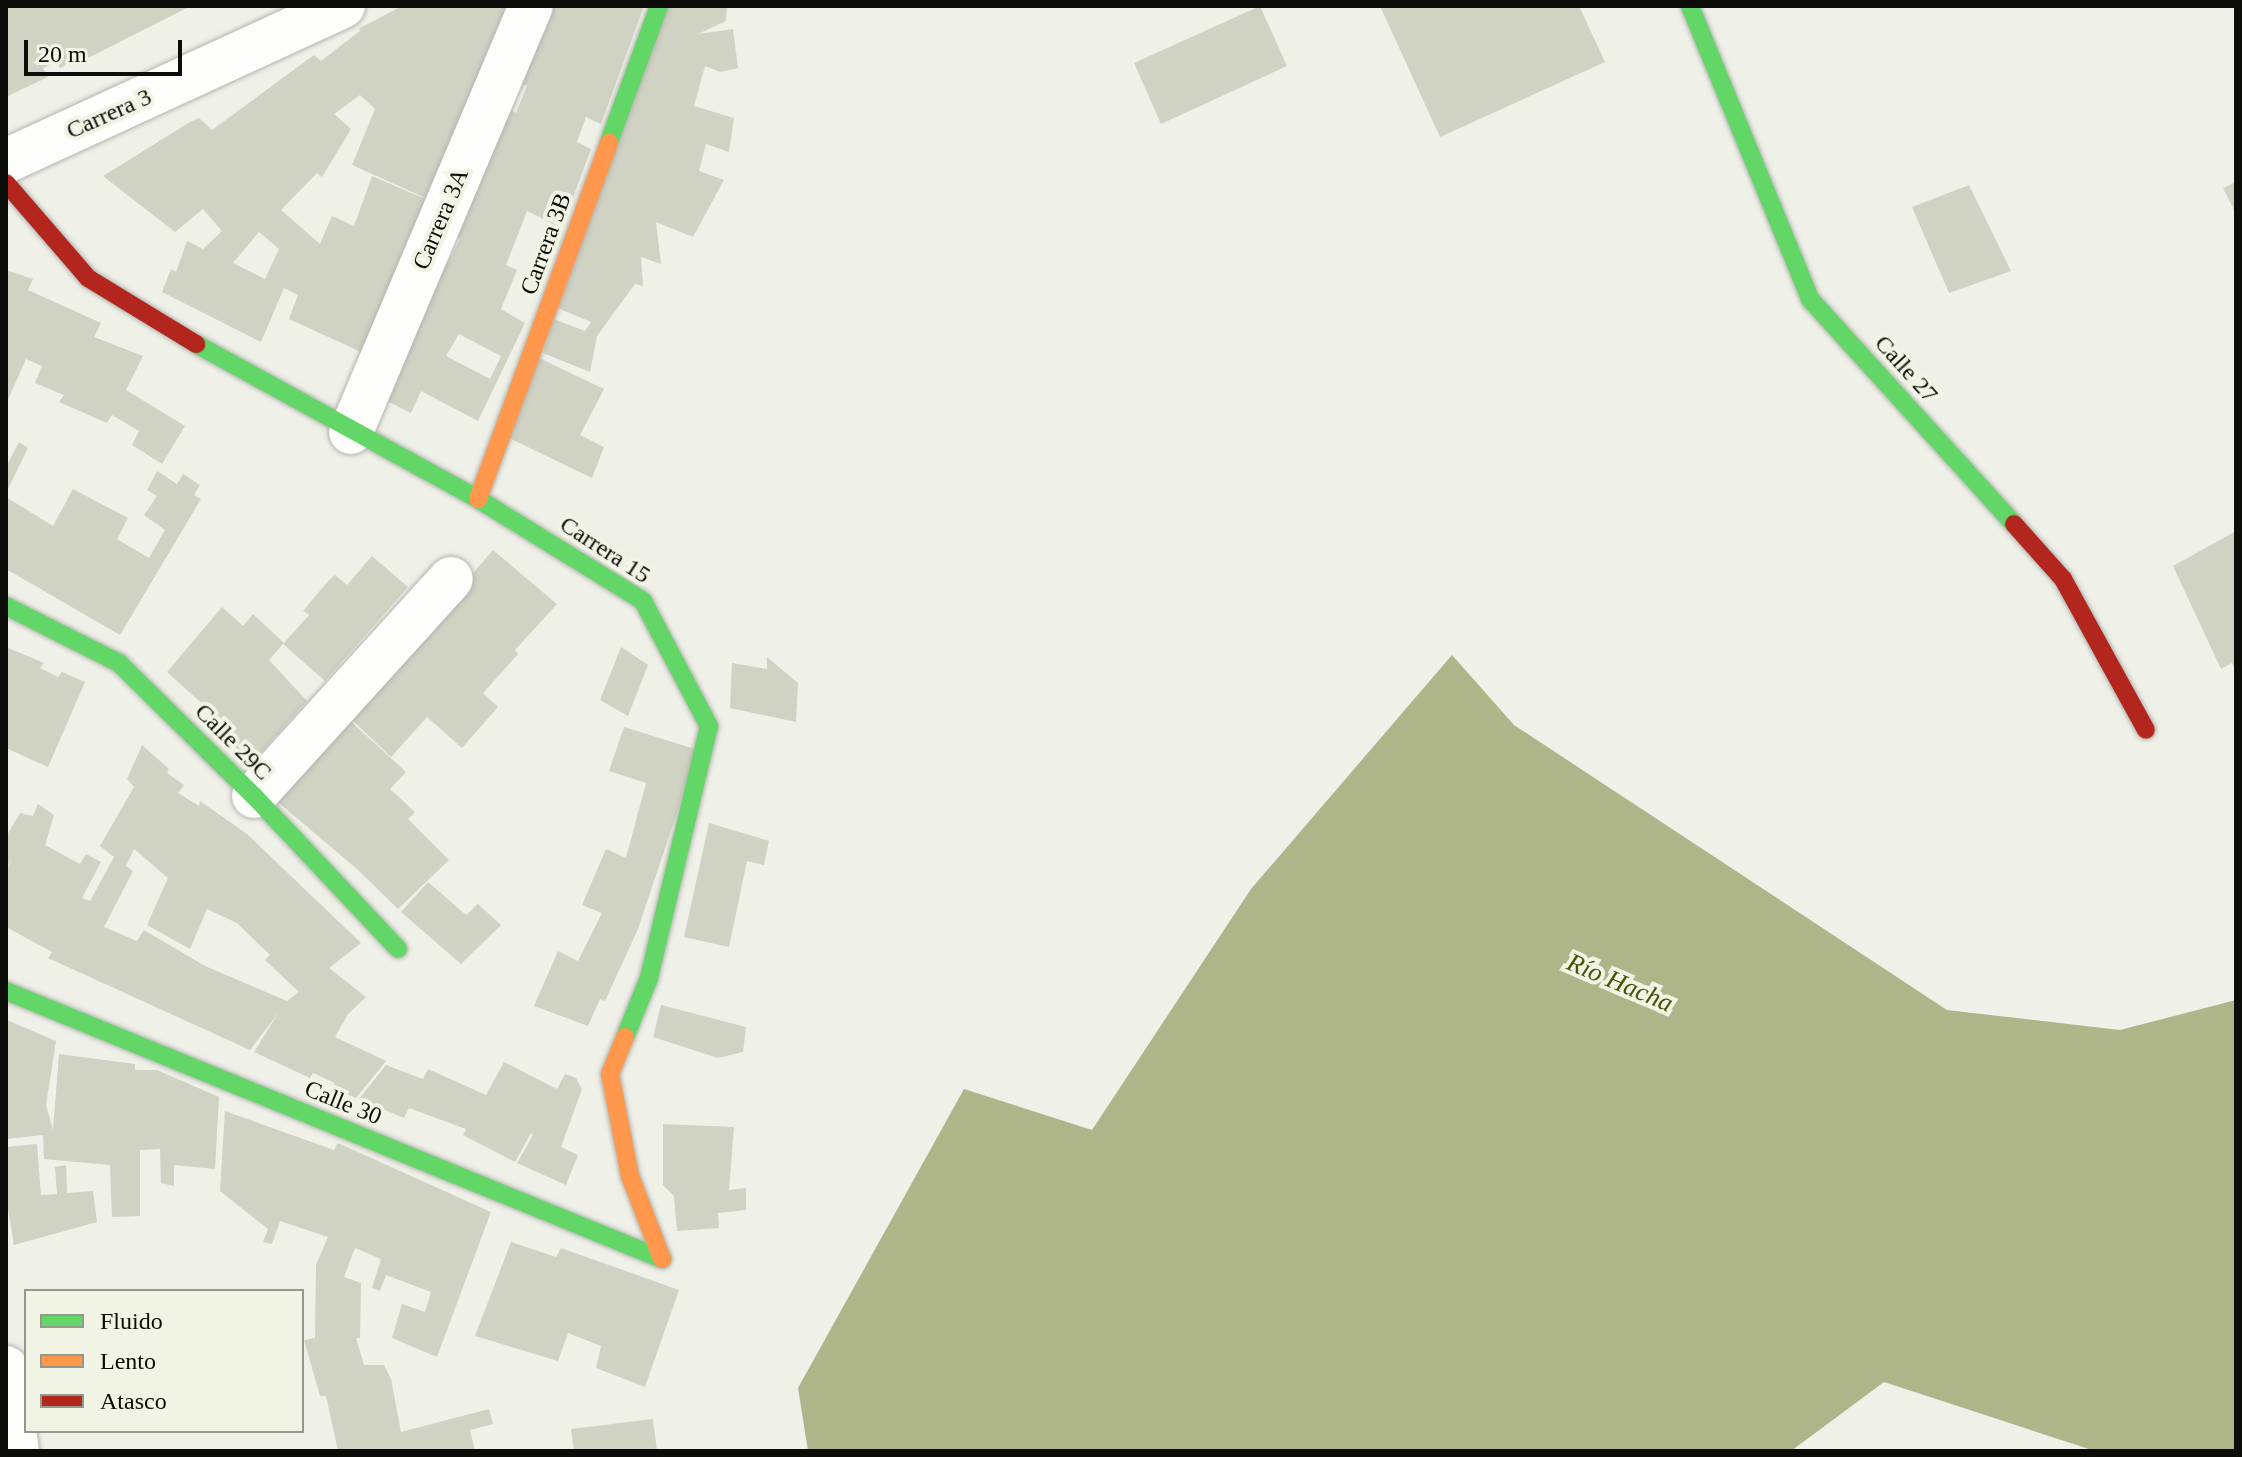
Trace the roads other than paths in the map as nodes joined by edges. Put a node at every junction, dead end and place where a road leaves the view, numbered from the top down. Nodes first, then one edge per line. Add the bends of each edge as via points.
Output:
1 (531, 6) edge
2 (659, 6) edge
3 (1690, 6) edge
4 (322, 11) edge
5 (6, 161) edge
6 (6, 183) edge
7 (351, 432) junction
8 (478, 499) junction
9 (451, 579) dead end
10 (6, 606) edge
11 (2146, 730) dead end
12 (254, 796) junction
13 (398, 949) dead end
14 (6, 991) edge
15 (662, 1259) joint
16 (6, 1368) edge
17 (12, 1432) edge

1 - 7 street, Carrera 3A
2 - 8 street, Carrera 3B
3 - 11 street, Calle 27 via 1810,299 2063,579
4 - 5 street, Carrera 3
6 - 7 street, Carrera 15 via 88,278
7 - 8 street, Carrera 15
8 - 15 street, Carrera 15 via 643,601 709,726 649,978 610,1074 630,1176
9 - 12 street
10 - 12 street, Calle 29C via 119,663
12 - 13 street, Calle 29C
14 - 15 street, Calle 30
16 - 17 street

